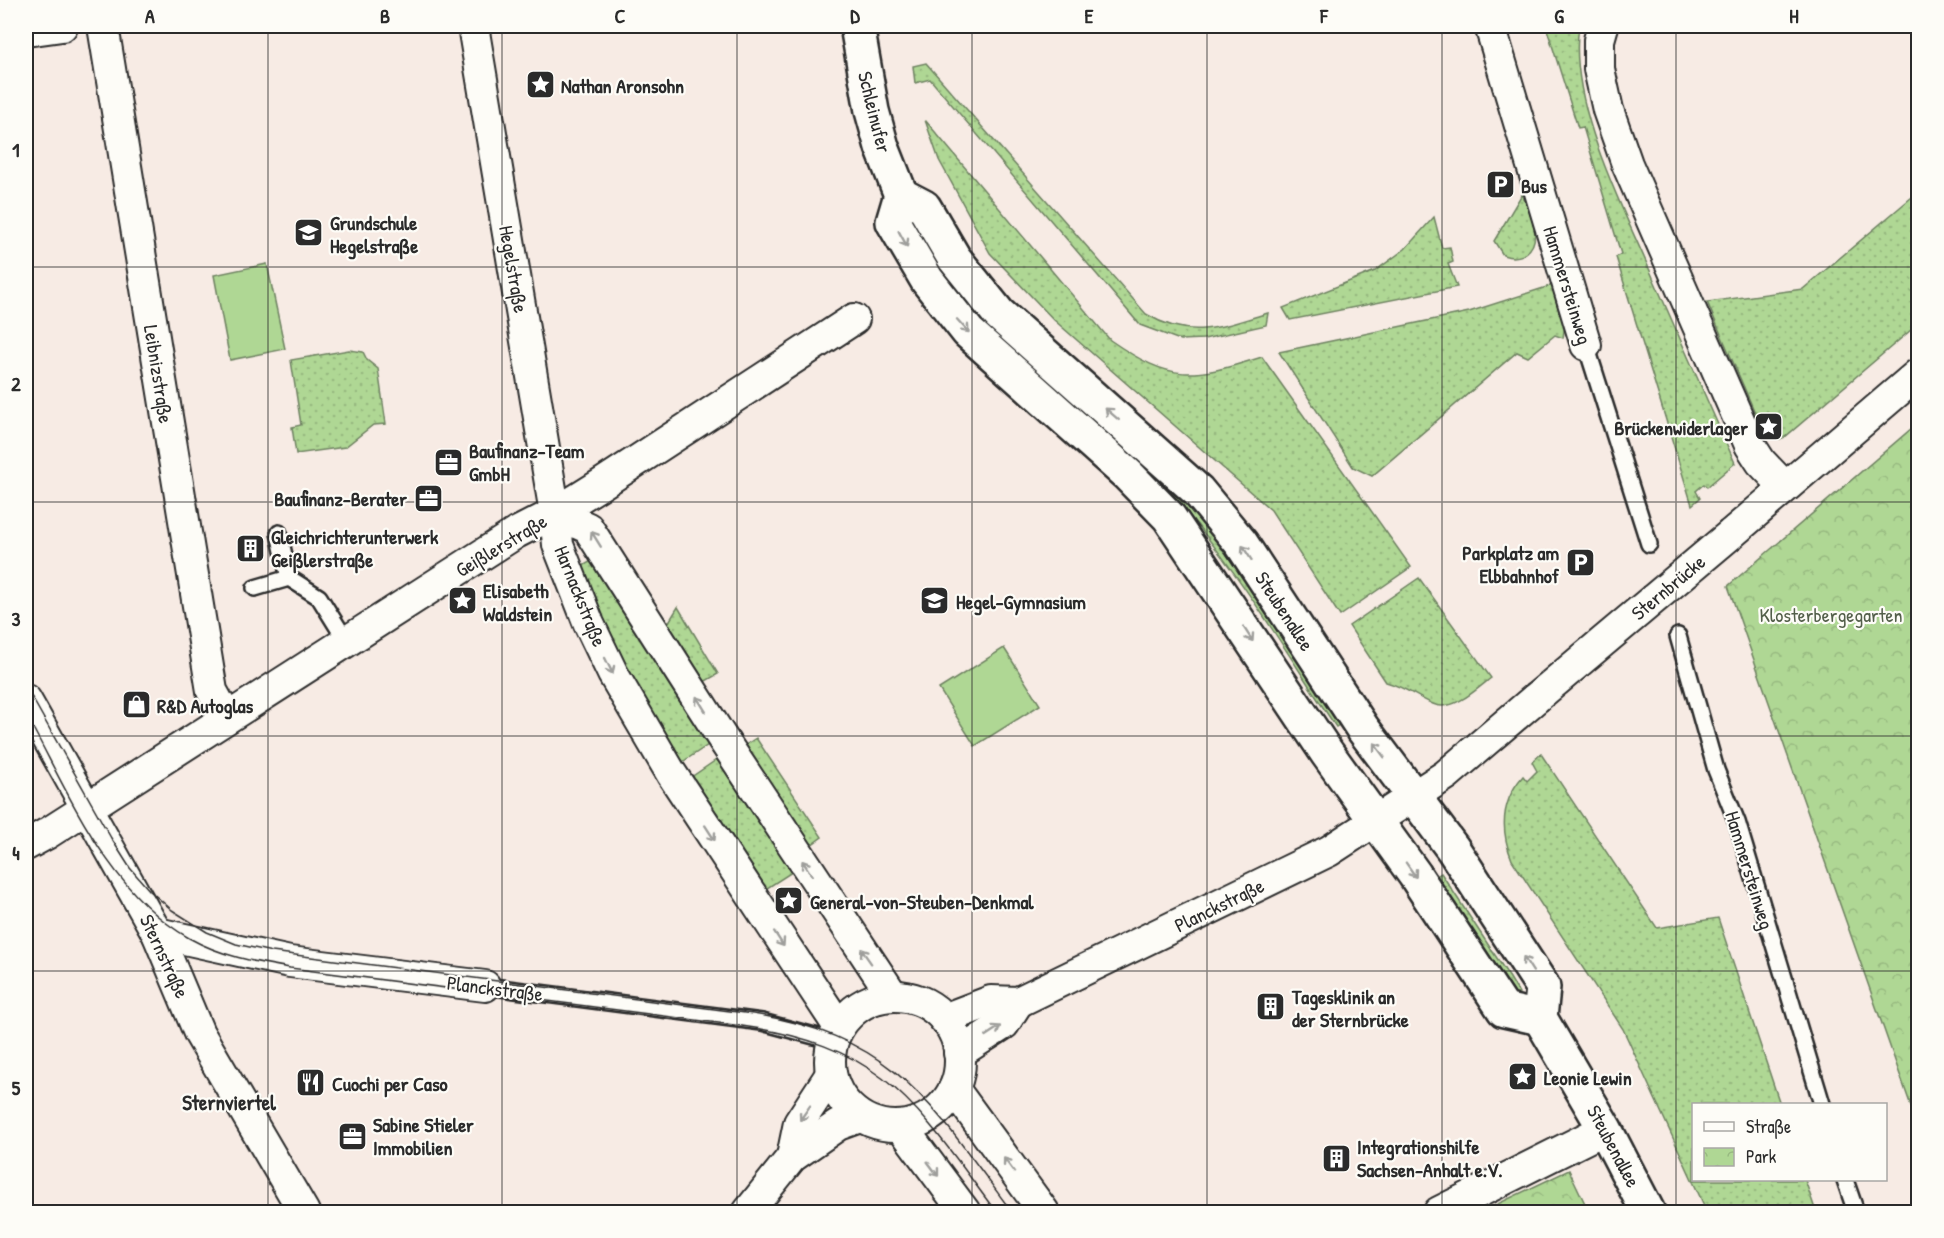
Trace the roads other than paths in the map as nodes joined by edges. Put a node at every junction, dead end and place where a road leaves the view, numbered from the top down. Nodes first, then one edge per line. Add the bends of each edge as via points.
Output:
1 (62, 26) edge
2 (103, 26) edge
3 (473, 26) edge
4 (857, 26) edge
5 (1490, 26) edge
6 (1603, 26) edge
7 (26, 31) edge
8 (901, 195) junction
9 (854, 319) dead end
10 (1587, 345) joint
11 (1918, 374) edge
12 (1785, 487) junction
13 (555, 513) junction
14 (279, 533) dead end
15 (1649, 544) dead end
16 (289, 578) junction
17 (255, 588) dead end
18 (1678, 636) dead end
19 (347, 642) junction
20 (26, 700) edge
21 (227, 718) junction
22 (1414, 796) junction
23 (86, 809) junction
24 (1376, 823) junction
25 (26, 845) edge
26 (157, 933) junction
27 (485, 986) joint
28 (893, 996) junction
29 (1018, 1002) junction
30 (1540, 1018) junction
31 (944, 1019) junction
32 (836, 1034) junction
33 (960, 1053) junction
34 (831, 1074) junction
35 (954, 1089) junction
36 (1822, 1103) edge
37 (860, 1117) junction
38 (901, 1126) junction
39 (1605, 1129) junction
40 (792, 1157) junction
41 (1846, 1181) edge
42 (304, 1212) edge
43 (748, 1212) edge
44 (965, 1212) edge
45 (1044, 1212) edge
46 (1439, 1212) edge
47 (1648, 1212) edge
48 (1856, 1212) edge

1 - 7 street
2 - 21 street, Leibnizstraße via 212,691
3 - 13 street, Hegelstraße
4 - 8 main road, Schleinufer via 872,111
5 - 10 street, Hammersteinweg
6 - 12 street via 1599,69 1627,164 1750,445
22 -> 8 main road, Steubenallee via 1211,505 999,314 954,258 924,207
8 -> 24 main road via 893,222 950,312 1169,517
9 - 13 street, Geißlerstraße
10 - 15 lane, Hammersteinweg
11 - 12 street, Sternbrücke
12 - 22 street, Sternbrücke, bridge via 1446,775
13 - 19 street, Geißlerstraße via 516,533
28 -> 13 street, Harnackstraße via 588,528
13 -> 32 street, Harnackstraße via 558,545 613,674
14 - 16 lane
16 - 17 lane
16 - 19 lane via 319,597
18 - 36 lane, Hammersteinweg via 1716,770 1740,831
19 - 21 street, Geißlerstraße
20 - 23 street, Sternstraße
21 - 23 street, Geißlerstraße
22 - 24 street, Planckstraße
30 -> 22 main road, Steubenallee via 1543,987
23 - 25 street, Geißlerstraße
23 - 26 street, Sternstraße
24 - 29 street, Planckstraße via 1329,851
24 -> 30 main road via 1504,1010
26 - 27 street, Planckstraße via 290,962
26 - 42 street, Sternstraße via 199,1033
27 - 32 lane, Planckstraße
28 - 31 street via 921,1002
28 - 32 street via 862,1005
29 - 31 street, Planckstraße via 991,1001
33 -> 29 street, Planckstraße via 1004,1024
30 - 39 main road, Steubenallee
31 - 33 street via 955,1035
32 - 34 street
33 - 35 street
34 - 37 street via 843,1101
34 -> 40 street via 799,1123
35 - 38 street via 932,1115
45 -> 35 street
37 - 38 street via 884,1126
37 - 40 street via 838,1125
38 -> 44 street
39 - 46 street
39 - 47 main road, Steubenallee
40 - 43 street
41 - 48 lane

